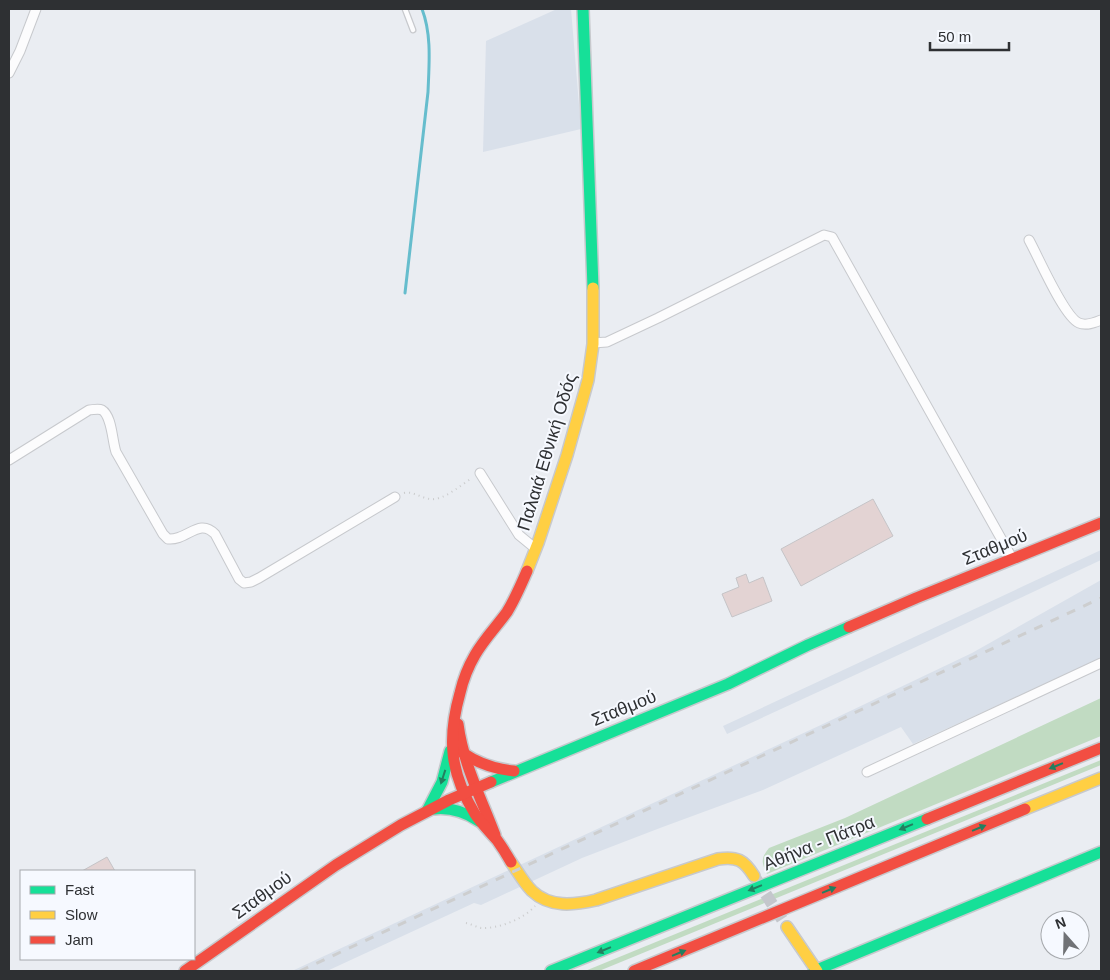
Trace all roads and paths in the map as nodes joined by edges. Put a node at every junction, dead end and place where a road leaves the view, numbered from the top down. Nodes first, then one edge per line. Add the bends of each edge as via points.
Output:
1 (36, 9) edge
2 (405, 9) edge
3 (582, 9) edge
4 (413, 30) dead end
5 (9, 73) edge
6 (1029, 240) dead end
7 (1101, 320) edge
8 (593, 343) junction
9 (9, 460) edge
10 (480, 473) joint
11 (395, 497) joint
12 (1101, 523) edge
13 (536, 549) junction
14 (1012, 558) junction
15 (1101, 663) edge
16 (458, 705) junction
17 (451, 741) junction
18 (1101, 748) edge
19 (463, 752) junction
20 (517, 771) junction
21 (867, 772) dead end
22 (1101, 778) edge
23 (476, 788) junction
24 (465, 793) junction
25 (427, 811) junction
26 (480, 821) junction
27 (497, 839) junction
28 (1101, 852) edge
29 (754, 876) tunnel mouth
30 (541, 898) junction
31 (466, 922) dead end
32 (787, 927) tunnel mouth
33 (185, 971) edge
34 (551, 971) edge
35 (634, 971) edge
36 (816, 971) edge

1 - 5 street
2 - 4 lane
3 - 8 main road, Παλαιά Εθνική Οδός
6 - 7 street via 1072,318 1080,324
8 - 13 main road, Παλαιά Εθνική Οδός via 590,370 570,448
8 - 14 street via 608,342 824,235 832,237
9 - 11 street via 89,410 102,410 111,424 116,452 163,534 175,540 196,529 210,528 244,583 259,578
10 - 11 path via 436,499 429,500 408,492
10 - 13 street via 519,535
12 - 14 main road, Σταθμού
13 - 16 main road, Παλαιά Εθνική Οδός via 516,596 475,655
14 - 20 main road, Σταθμού via 873,616 728,684
15 - 21 street
16 - 17 main road, Παλαιά Εθνική Οδός
16 - 19 main road, Παλαιά Εθνική Οδός
17 - 24 main road, Παλαιά Εθνική Οδός via 454,764
17 -> 25 main road via 442,782
18 -> 34 main road, Αθήνα - Πάτρα
19 - 20 main road via 489,768
19 - 23 main road, Παλαιά Εθνική Οδός
20 - 23 main road, Σταθμού
35 -> 22 main road
23 - 24 main road, Σταθμού
23 - 27 main road, Παλαιά Εθνική Οδός
24 - 25 main road, Σταθμού
24 - 26 main road, Παλαιά Εθνική Οδός
25 - 26 main road via 452,808
25 - 33 main road, Σταθμού via 366,845
26 - 27 main road
27 - 30 main road via 526,884
28 - 36 main road
29 - 30 main road via 741,860 728,857 582,904 559,904
30 - 31 path via 531,911 510,922 480,928
32 - 36 main road

